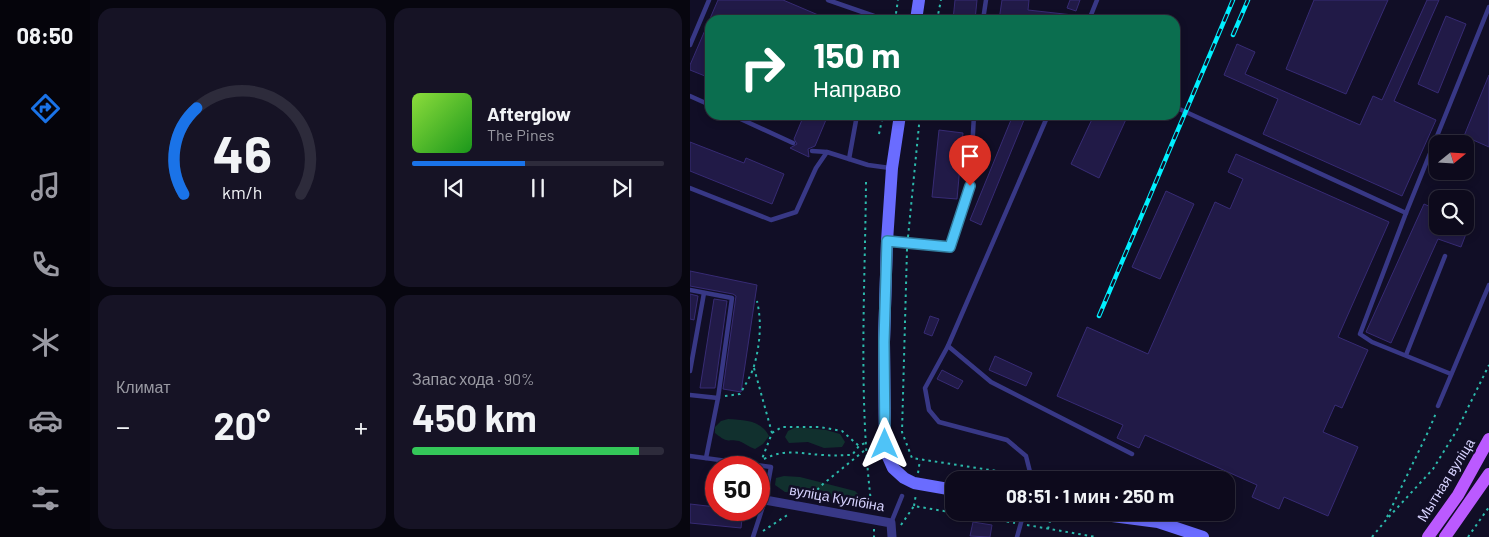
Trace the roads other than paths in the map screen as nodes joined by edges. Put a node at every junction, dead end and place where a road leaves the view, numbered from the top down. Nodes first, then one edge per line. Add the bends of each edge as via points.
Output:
1 (709, 0) edge
2 (828, 0) edge
3 (919, 0) edge
4 (986, 0) edge
5 (1097, 0) edge
6 (1489, 7) edge
7 (871, 15) edge
8 (917, 15) edge
9 (984, 15) edge
10 (1091, 15) edge
11 (690, 45) edge
12 (690, 96) edge
13 (705, 103) edge
14 (1180, 109) edge
15 (743, 120) edge
16 (855, 120) edge
17 (899, 120) edge
18 (974, 120) edge
19 (1046, 120) edge
20 (793, 143) dead end
21 (812, 151) dead end
22 (827, 152) junction
23 (849, 159) junction
24 (892, 168) junction
25 (690, 188) edge
26 (1406, 214) junction
27 (887, 241) junction
28 (1445, 256) dead end
29 (1489, 285) edge
30 (690, 290) edge
31 (704, 293) junction
32 (948, 346) junction
33 (1406, 355) junction
34 (690, 371) edge
35 (1451, 374) junction
36 (690, 396) edge
37 (718, 398) junction
38 (1438, 406) road end
39 (1489, 439) edge
40 (1132, 454) dead end
41 (690, 456) edge
42 (706, 456) edge
43 (705, 458) edge
44 (1030, 471) edge
45 (1489, 474) edge
46 (945, 488) edge
47 (902, 496) dead end
48 (770, 501) edge
49 (758, 521) edge
50 (1021, 521) edge
51 (1150, 521) edge
52 (891, 524) junction
53 (753, 537) edge
54 (892, 537) edge
55 (1017, 537) edge
56 (1203, 537) edge
57 (1428, 537) edge
58 (1446, 537) edge

1 - 11 lane
2 - 7 lane
3 - 8 main road
4 - 9 lane
5 - 10 lane
6 - 26 lane
12 - 13 lane
14 - 26 lane
15 - 20 lane
16 - 23 lane
17 - 24 main road
18 - 27 lane via 970,186 950,247
19 - 32 lane
21 - 22 lane
22 - 23 lane
22 - 25 lane via 796,212 771,220
23 - 24 lane
24 - 27 main road
26 - 33 lane via 1360,334
27 - 46 main road via 884,342 886,450 893,468 904,478
28 - 33 lane
29 - 35 lane
30 - 31 lane
31 - 34 lane
31 - 37 lane via 732,298
32 - 40 lane via 991,382
32 - 44 lane via 925,388 928,410 939,422 1007,440 1026,456
33 - 35 lane
35 - 38 lane
36 - 37 lane
37 - 42 lane
39 - 57 main road, Мытная вуліца via 1458,495
41 - 43 lane
45 - 58 main road
47 - 52 lane
48 - 52 street, вуліца Кулібіна
49 - 53 lane
50 - 55 lane
51 - 56 main road
52 - 54 street, вуліца Кулібіна

